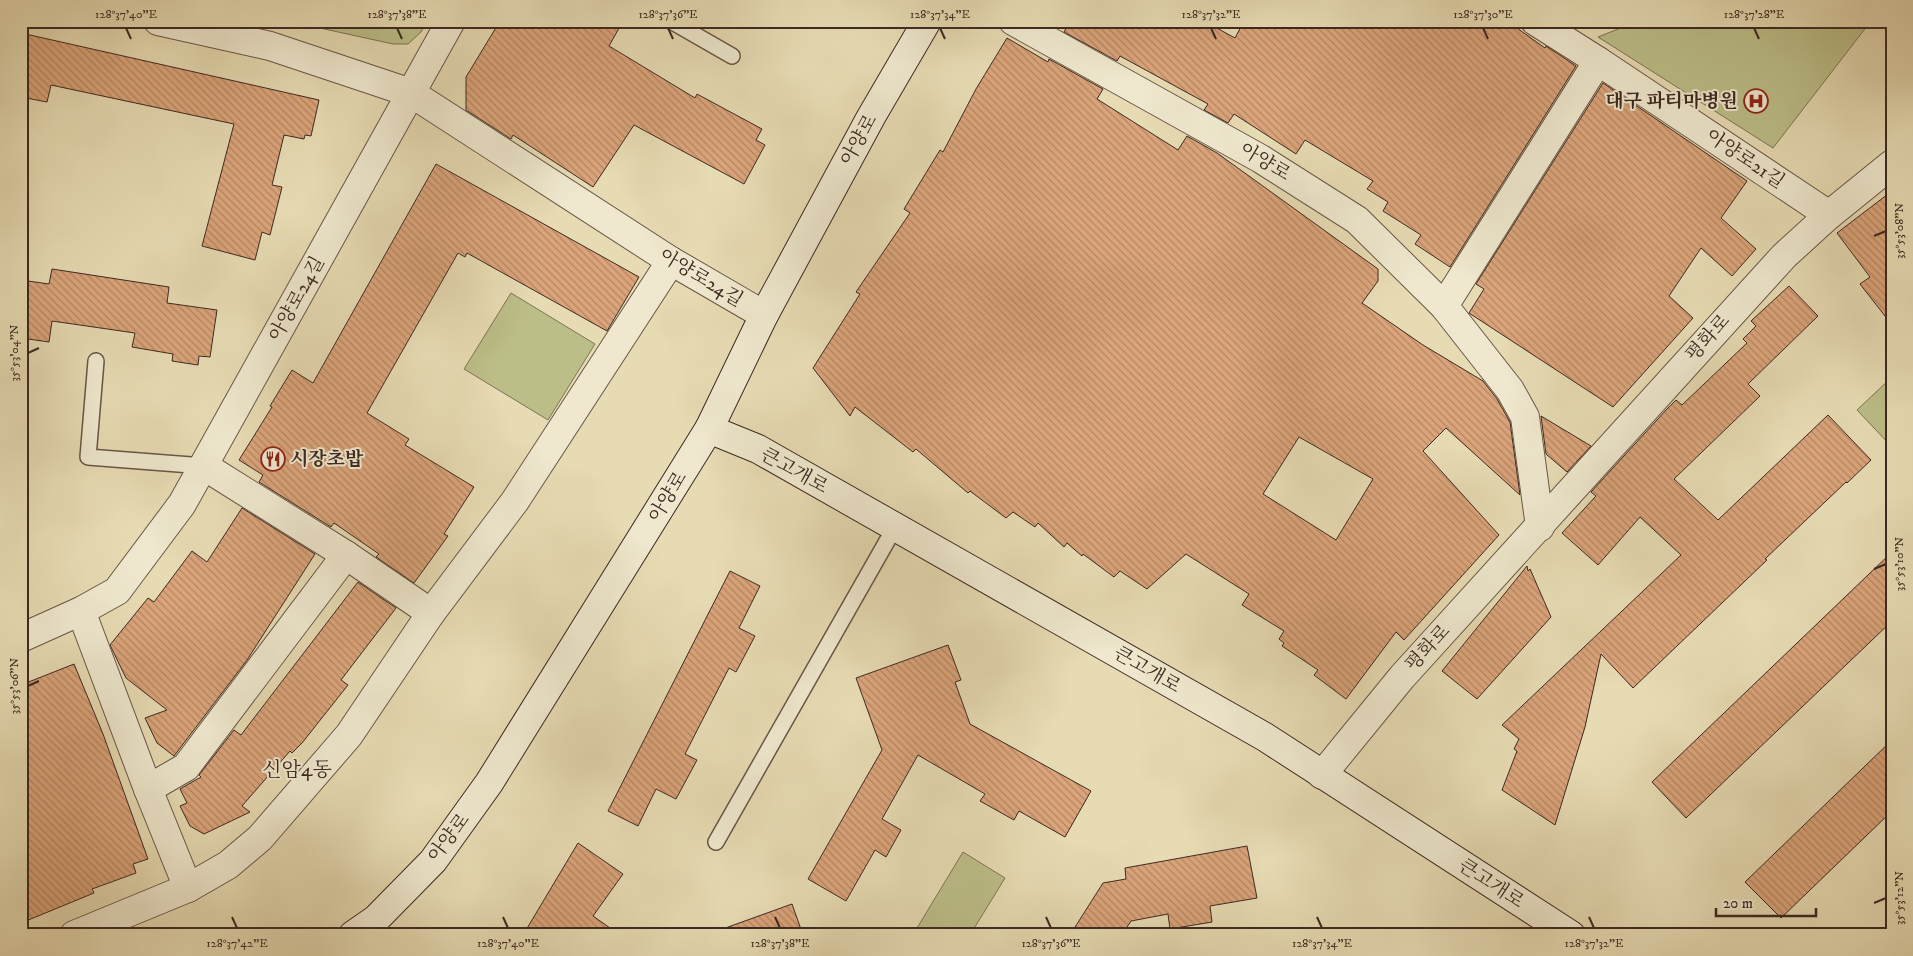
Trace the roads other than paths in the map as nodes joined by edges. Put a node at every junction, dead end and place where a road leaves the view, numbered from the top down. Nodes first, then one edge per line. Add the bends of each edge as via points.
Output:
1 (158, 21) edge
2 (451, 21) edge
3 (671, 21) edge
4 (928, 21) edge
5 (1014, 21) edge
6 (1535, 21) edge
7 (732, 56) dead end
8 (1598, 61) junction
9 (411, 94) junction
10 (1892, 164) edge
11 (1830, 215) junction
12 (671, 261) junction
13 (1444, 306) junction
14 (764, 315) junction
15 (96, 361) dead end
16 (709, 429) junction
17 (204, 466) junction
18 (895, 527) junction
19 (1540, 527) junction
20 (346, 554) junction
21 (81, 611) junction
22 (431, 613) junction
23 (21, 638) edge
24 (1322, 775) junction
25 (148, 789) junction
26 (716, 842) dead end
27 (188, 888) junction
28 (74, 935) edge
29 (354, 935) edge
30 (1571, 935) edge

1 - 9 street, 아양로24길 via 270,46
2 - 9 street, 아양로24길
3 - 7 lane
4 - 14 street, 아양로 via 871,117
5 - 13 street, 아양로 via 1261,159 1357,220
6 - 8 street, 아양로21길
8 - 11 street, 아양로21길
8 - 13 street
9 - 12 street, 아양로24길
9 - 17 street, 아양로24길
10 - 11 street, 평화로
11 - 19 street, 평화로 via 1784,256 1717,328
12 - 14 street, 아양로24길
12 - 22 street via 515,501
13 - 19 street via 1510,390 1525,417
14 - 16 street, 아양로
15 - 17 lane via 88,457
16 - 18 street, 큰고개로 via 758,450
16 - 29 street, 아양로 via 489,783 433,861 376,919
17 - 20 street
17 - 21 street, 아양로24길 via 182,504 117,590
18 - 24 street, 큰고개로 via 1270,740
18 - 26 lane
19 - 24 street, 평화로 via 1402,677
20 - 22 street
20 - 25 street via 186,767
21 - 23 street, 아양로24길
21 - 25 street
22 - 27 street via 349,735 260,838 228,865
24 - 30 street, 큰고개로
25 - 27 street
27 - 28 street

